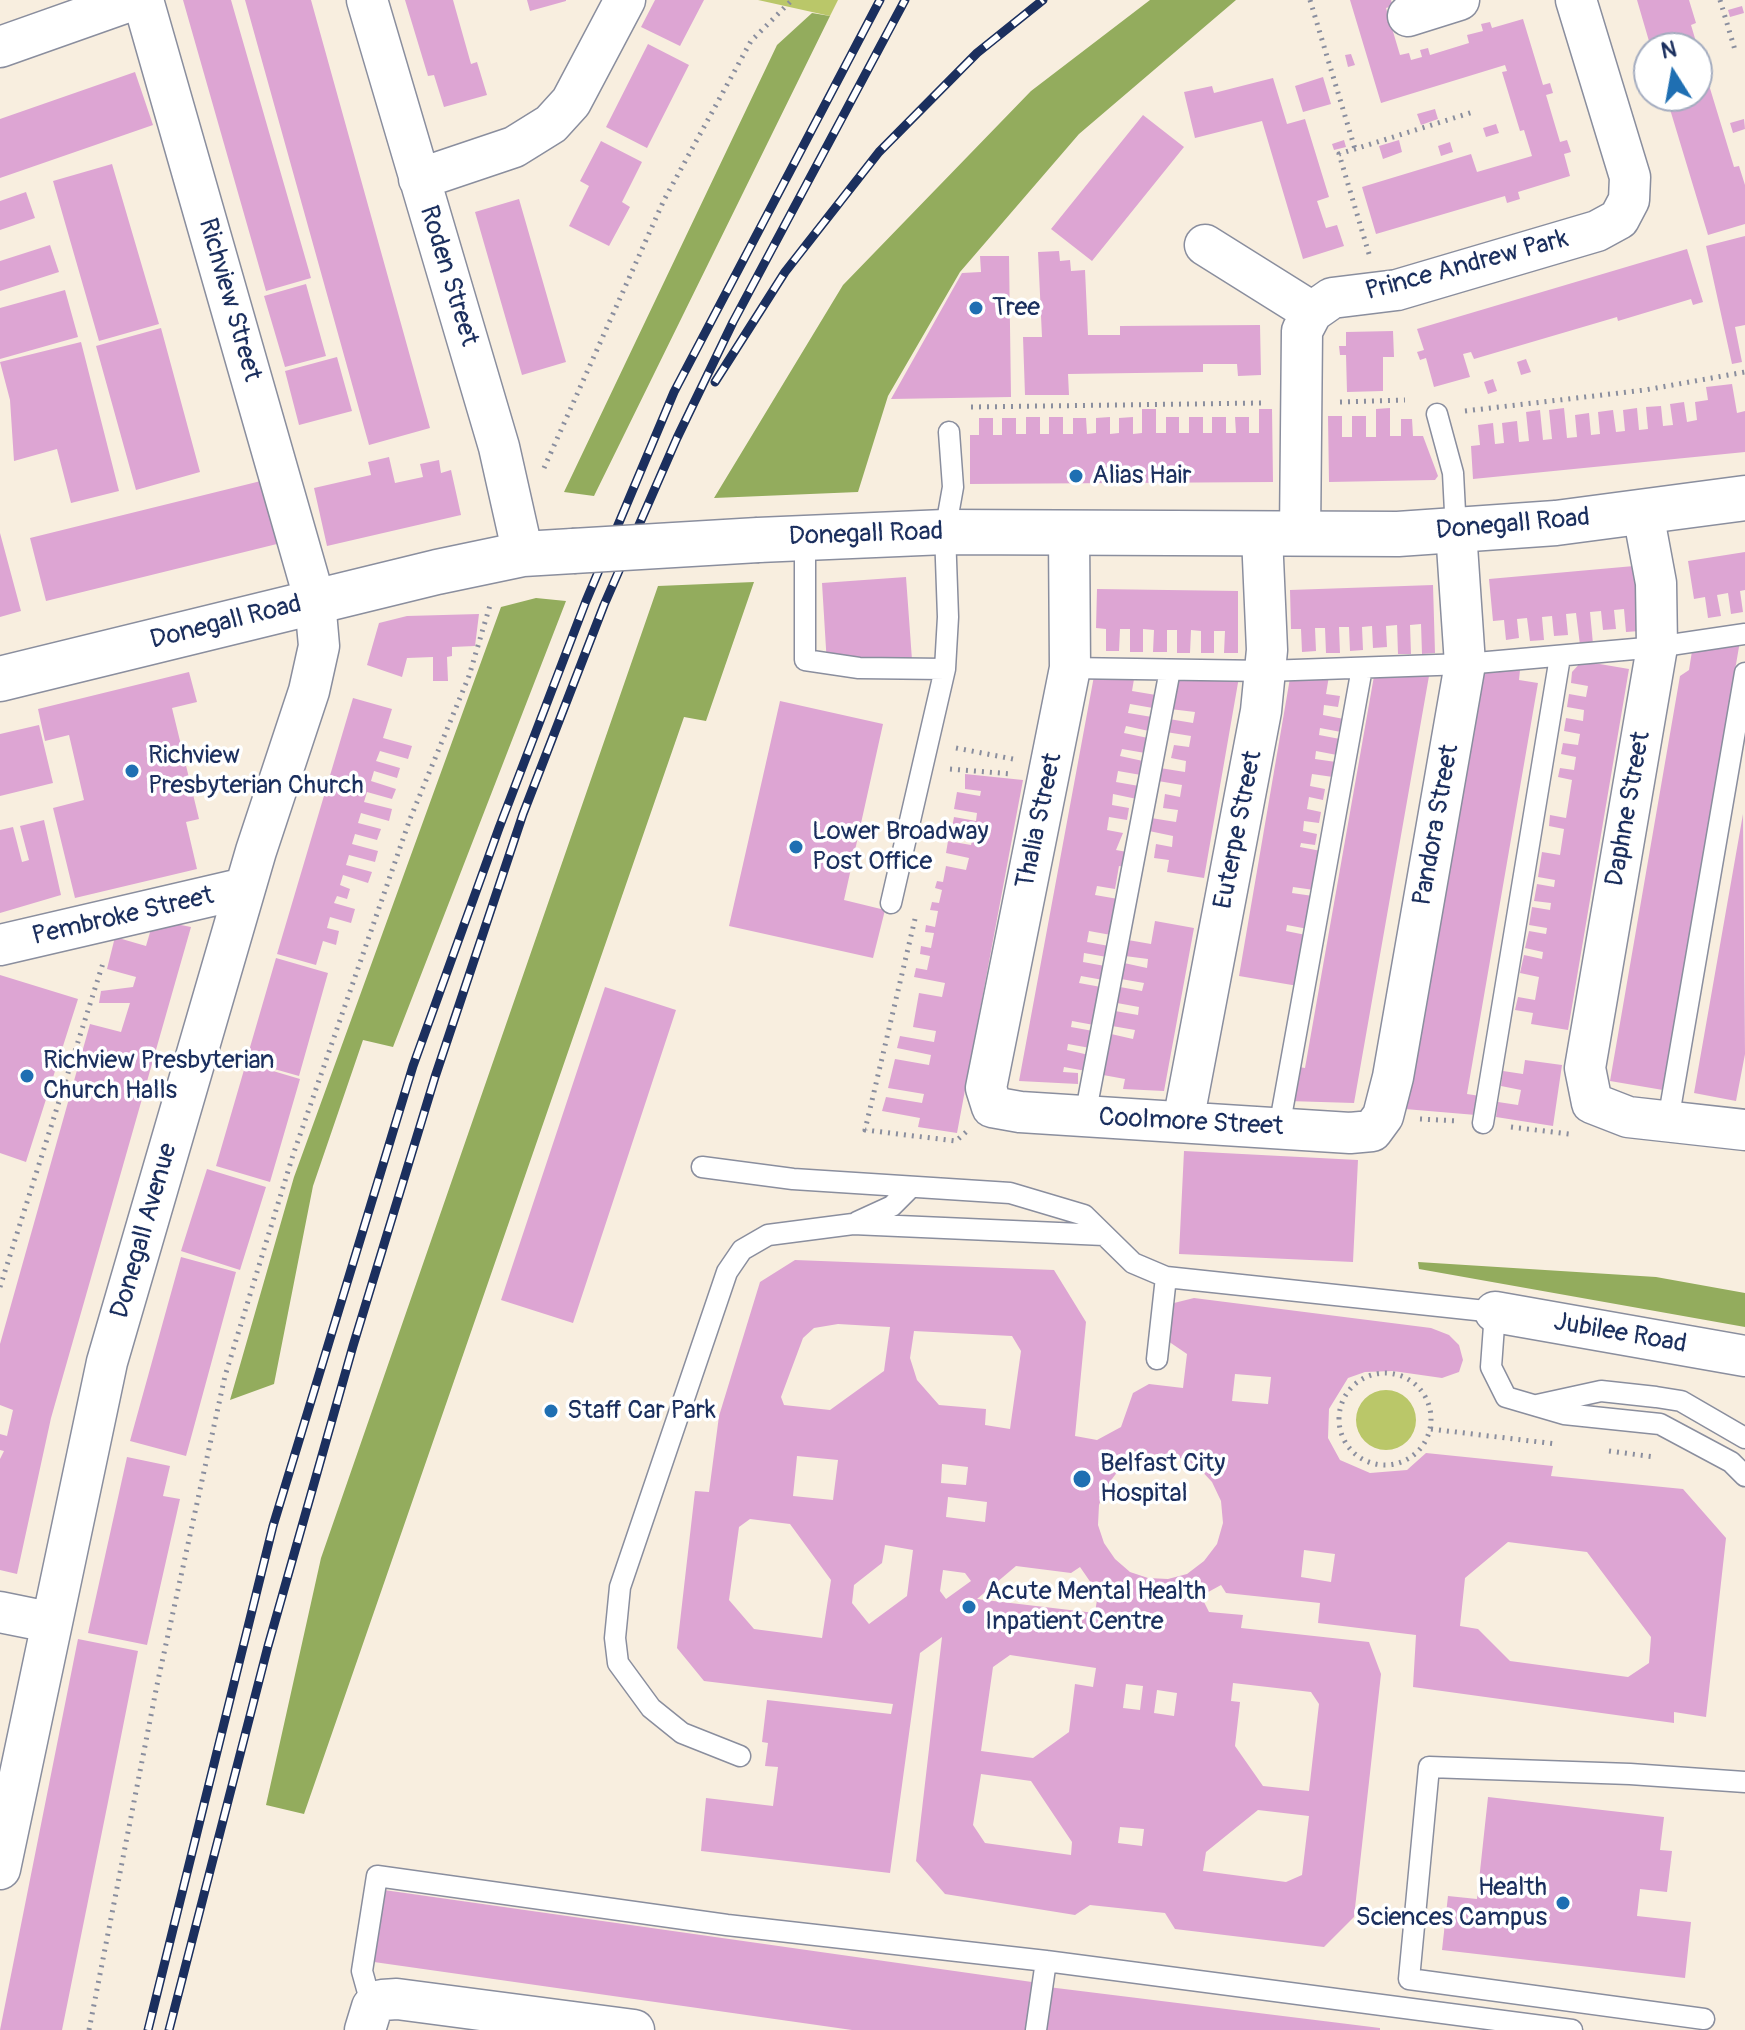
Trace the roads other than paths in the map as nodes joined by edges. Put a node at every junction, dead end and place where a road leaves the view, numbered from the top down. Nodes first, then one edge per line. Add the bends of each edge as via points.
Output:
1 (133, 0) edge
2 (143, 0) edge
3 (367, 0) edge
4 (625, 0) edge
5 (1459, 0) edge
6 (1576, 0) edge
7 (1408, 16) dead end
8 (0, 47) edge
9 (419, 179) junction
10 (1205, 245) dead end
11 (1312, 312) junction
12 (1437, 414) road end
13 (949, 432) dead end
14 (1745, 498) edge
15 (1643, 513) junction
16 (1456, 531) junction
17 (945, 532) junction
18 (1069, 532) junction
19 (1281, 535) junction
20 (805, 537) junction
21 (505, 558) junction
22 (315, 601) junction
23 (1745, 634) edge
24 (1657, 647) junction
25 (1560, 657) junction
26 (1465, 664) junction
27 (1070, 668) junction
28 (1362, 668) junction
29 (945, 669) junction
30 (1170, 670) junction
31 (1266, 671) junction
32 (1745, 673) edge
33 (0, 679) edge
34 (245, 888) junction
35 (891, 903) dead end
36 (0, 945) edge
37 (992, 1107) joint
38 (1085, 1116) junction
39 (1383, 1116) joint
40 (1668, 1121) junction
41 (1183, 1122) junction
42 (1483, 1123) dead end
43 (1279, 1128) junction
44 (1745, 1130) edge
45 (702, 1167) dead end
46 (911, 1187) junction
47 (853, 1224) junction
48 (1104, 1235) junction
49 (1166, 1277) junction
50 (1495, 1312) junction
51 (1745, 1356) edge
52 (1157, 1359) dead end
53 (1537, 1405) junction
54 (1745, 1438) edge
55 (1745, 1476) edge
56 (0, 1612) edge
57 (49, 1622) junction
58 (740, 1756) dead end
59 (1745, 1782) edge
60 (0, 1869) edge
61 (1046, 1961) junction
62 (368, 2018) edge
63 (1704, 2019) dead end
64 (634, 2030) edge
65 (1036, 2030) edge
66 (1572, 2030) edge

1 - 8 street
2 - 22 street, Richview Street
3 - 9 street, Roden Street
4 - 9 street via 571,102 551,124 514,147
5 - 7 street
6 - 11 street, Prince Andrew Park via 1630,177 1629,200 1619,219 1597,231 1381,293 1332,298
9 - 21 street, Roden Street via 511,493
10 - 11 street
11 - 19 street via 1302,331 1300,402
12 - 16 lane via 1453,473
13 - 17 lane via 953,487
14 - 15 street, Donegall Road
15 - 16 street, Donegall Road
15 - 24 street, Daphne Street via 1656,583
16 - 19 street, Donegall Road
16 - 26 street, Pandora Street
17 - 18 street, Donegall Road
17 - 20 street, Donegall Road
17 - 29 lane
18 - 19 street, Donegall Road
18 - 27 street, Thalia Street
19 - 31 street, Euterpe Street
20 - 21 street, Donegall Road, bridge
20 - 29 lane via 805,660 859,668
21 - 22 street, Donegall Road
22 - 33 street, Donegall Road
22 - 34 street, Donegall Avenue via 319,646 309,691
23 - 24 lane
24 - 25 lane
24 - 40 street, Daphne Street via 1585,1068 1592,1103 1628,1117
25 - 26 lane
25 - 42 lane
26 - 28 lane
26 - 39 street, Pandora Street
27 - 30 lane
27 - 37 street, Thalia Street via 986,1088
28 - 31 lane
28 - 43 lane
29 - 35 lane
30 - 31 lane
30 - 38 lane
31 - 41 street, Euterpe Street
32 - 40 lane
34 - 36 street, Pembroke Street
34 - 57 street, Donegall Avenue via 107,1362
37 - 38 street, Coolmore Street
38 - 41 street, Coolmore Street
39 - 43 street, Coolmore Street via 1372,1131
40 - 44 street
41 - 43 street, Coolmore Street
45 - 46 lane
46 - 47 lane via 892,1206
46 - 48 lane via 1010,1193 1084,1215
47 - 48 lane
47 - 58 lane via 768,1235 742,1250 727,1272 620,1587 618,1663 651,1708 682,1733
48 - 49 lane via 1133,1263
49 - 50 lane
49 - 52 lane
50 - 51 street, Jubilee Road
50 - 53 lane via 1491,1367 1506,1397
53 - 54 lane via 1601,1391 1656,1397 1681,1401
53 - 55 lane via 1564,1414 1660,1424 1731,1462
56 - 57 street
57 - 60 street, Donegall Avenue
59 - 63 lane via 1429,1767 1409,1979
61 - 62 lane via 727,1925 377,1876 362,1971
61 - 65 lane
61 - 66 lane
62 - 64 street via 382,2000 397,1999

